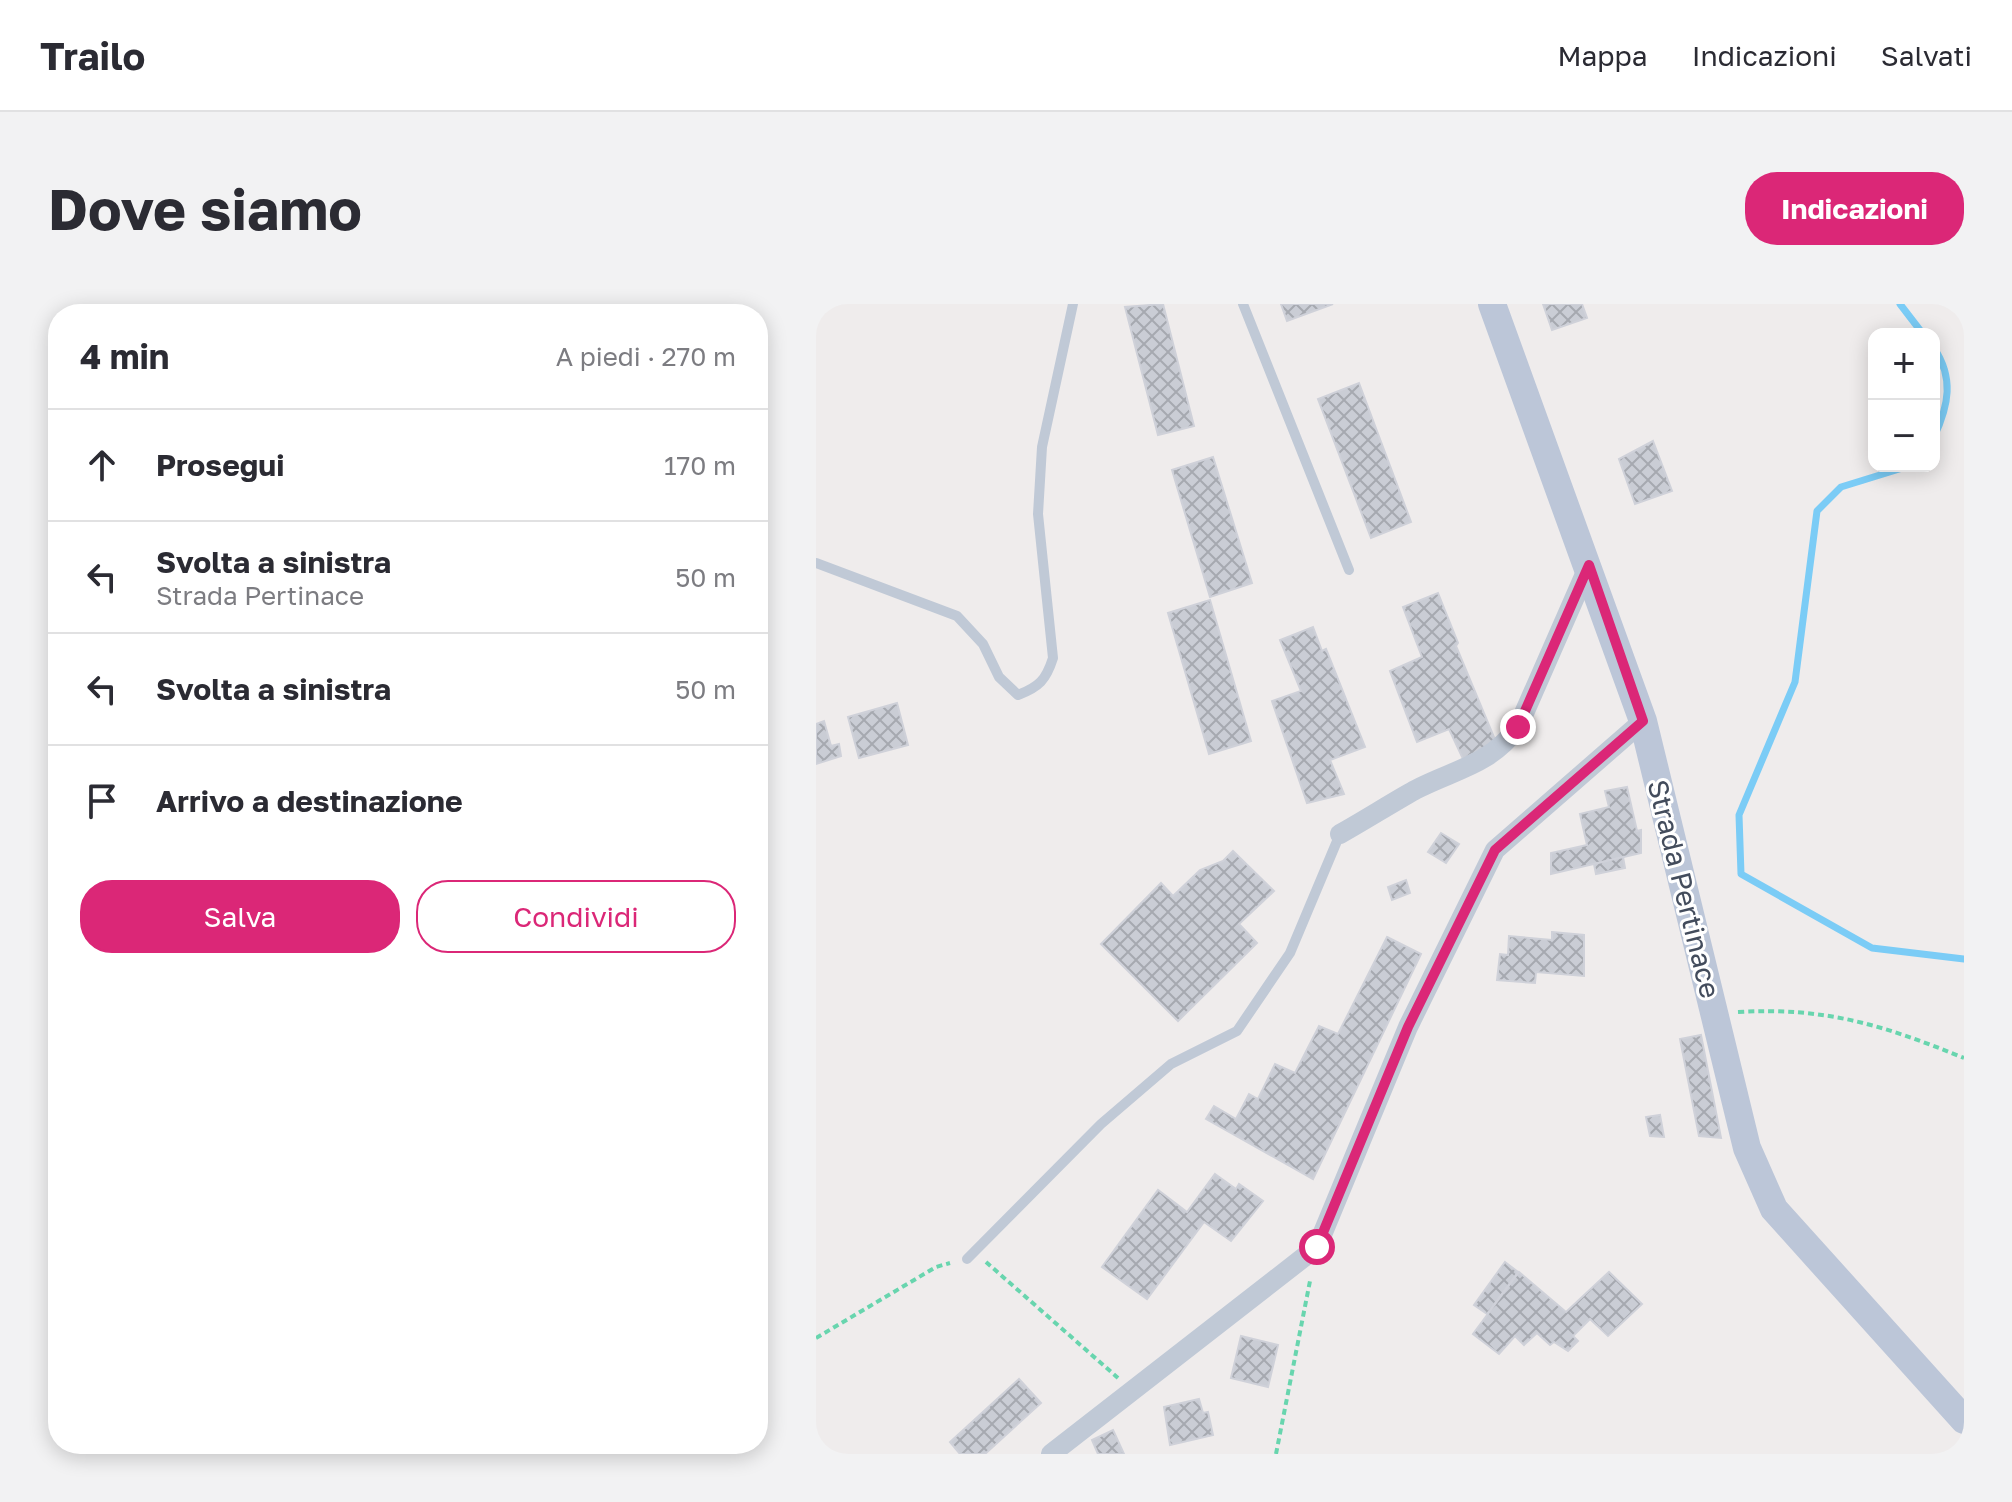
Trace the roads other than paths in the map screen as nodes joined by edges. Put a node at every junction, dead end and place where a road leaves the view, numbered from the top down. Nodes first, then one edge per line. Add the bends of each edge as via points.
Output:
1 (1073, 304) edge
2 (1243, 304) edge
3 (1492, 304) edge
4 (816, 563) edge
5 (1589, 565) junction
6 (1349, 570) dead end
7 (1643, 721) junction
8 (1340, 834) joint
9 (967, 1259) road end
10 (1964, 1420) edge
11 (1051, 1454) edge

1 - 4 lane via 1042,447 1038,514 1053,658 1046,678 1018,695 999,677 983,644 957,616
2 - 6 lane
3 - 5 main road, Strada Pertinace
5 - 7 main road, Strada Pertinace
5 - 8 street via 1518,727 1503,748
7 - 10 main road, Strada Pertinace via 1747,1148 1774,1209
7 - 11 street via 1495,850 1408,1027 1317,1247
8 - 9 lane via 1290,953 1237,1031 1171,1064 1101,1124

